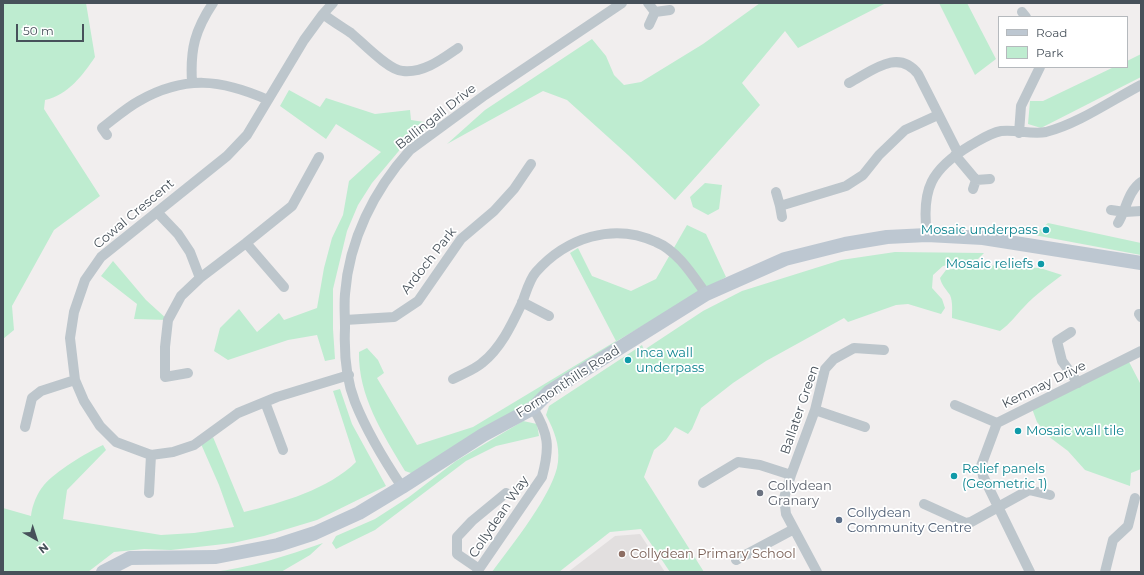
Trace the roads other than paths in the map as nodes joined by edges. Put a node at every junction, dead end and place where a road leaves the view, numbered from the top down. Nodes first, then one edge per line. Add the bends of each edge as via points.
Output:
1 (213, 3) edge
2 (333, 3) edge
3 (622, 3) edge
4 (648, 3) edge
5 (670, 10) dead end
6 (655, 12) junction
7 (323, 14) junction
8 (649, 25) dead end
9 (458, 48) dead end
10 (1040, 68) edge
11 (192, 82) junction
12 (849, 83) dead end
13 (1141, 85) edge
14 (268, 100) junction
15 (938, 115) junction
16 (102, 128) dead end
17 (1019, 133) junction
18 (956, 154) junction
19 (319, 157) dead end
20 (531, 164) dead end
21 (990, 178) dead end
22 (1141, 182) edge
23 (776, 192) dead end
24 (780, 206) junction
25 (1111, 210) dead end
26 (1141, 211) edge
27 (157, 212) junction
28 (1125, 212) junction
29 (782, 217) dead end
30 (1118, 223) dead end
31 (927, 235) junction
32 (246, 243) junction
33 (1141, 263) edge
34 (200, 278) junction
35 (284, 287) dead end
36 (706, 294) junction
37 (522, 302) junction
38 (549, 316) dead end
39 (345, 320) junction
40 (1071, 332) dead end
41 (884, 350) dead end
42 (1141, 351) edge
43 (188, 373) dead end
44 (348, 375) junction
45 (453, 379) dead end
46 (76, 380) junction
47 (1078, 383) junction
48 (265, 402) junction
49 (955, 405) dead end
50 (533, 408) junction
51 (815, 410) junction
52 (997, 423) junction
53 (25, 427) dead end
54 (865, 427) dead end
55 (282, 450) dead end
56 (151, 455) junction
57 (791, 475) junction
58 (703, 483) dead end
59 (402, 487) junction
60 (506, 493) dead end
61 (149, 494) dead end
62 (1050, 495) dead end
63 (1135, 498) dead end
64 (924, 504) dead end
65 (997, 508) junction
66 (794, 529) junction
67 (736, 560) dead end
68 (478, 570) edge
69 (103, 572) edge
70 (817, 572) edge
71 (1030, 572) edge
72 (1105, 572) edge

1 - 11 street via 192,45
2 - 7 street, Cowal Crescent
3 - 39 street, Ballingall Drive via 448,121 410,150 376,195 360,227 350,262 345,294
4 - 6 street
5 - 6 street
6 - 8 street
7 - 9 street via 384,62 401,72 420,70 436,64
7 - 14 street, Cowal Crescent
10 - 17 street via 1021,106
11 - 14 street via 243,89
11 - 16 street via 162,90 138,101
12 - 15 street via 886,64 899,61 912,65
13 - 17 street via 1080,118 1047,131
14 - 27 street, Cowal Crescent via 247,134 227,156
15 - 18 street
15 - 24 street via 905,130 863,175 846,186
17 - 18 street via 1001,131 984,137
18 - 21 street via 975,185
18 - 31 street via 944,162 926,196
19 - 32 street via 292,206
20 - 39 street, Ardoch Park via 514,189 494,211 461,239 418,302 394,317
22 - 28 street via 1131,193
23 - 24 street
24 - 29 street
25 - 28 street
26 - 28 street
27 - 34 street via 178,234 190,252
27 - 46 street, Cowal Crescent via 101,257 85,280 74,312 70,338
28 - 30 street
31 - 33 street, Formonthills Road via 983,238
31 - 36 street, Formonthills Road via 886,237 785,259
32 - 34 street
32 - 35 street
34 - 43 street via 181,296 168,320 165,377
36 - 37 street via 678,258 657,242 632,235 603,233 575,242 549,259 534,274
36 - 50 street, Formonthills Road via 549,392
37 - 38 street
37 - 45 street via 503,339 482,364
39 - 44 street, Ballingall Drive via 344,352
40 - 47 street via 1057,342 1062,361
41 - 51 street, Ballater Green via 854,348 834,359 825,369
42 - 47 street, Kemnay Drive
44 - 48 street, Cowal Crescent
44 - 59 street, Ballingall Drive via 354,401 369,432
46 - 53 street via 41,391 32,398
46 - 56 street, Cowal Crescent via 84,401 100,426 116,442
47 - 52 street, Kemnay Drive
48 - 55 street
48 - 56 street, Cowal Crescent via 238,413 194,445 173,452
49 - 52 street
50 - 59 street, Formonthills Road via 483,435
50 - 68 street, Collydean Way via 543,424 548,442 542,477
51 - 54 street
51 - 57 street, Ballater Green
52 - 65 street, Kemnay Drive via 981,466
56 - 61 street
57 - 58 street via 760,465 738,462
57 - 66 street, Ballater Green via 784,498 786,514
59 - 69 street, Formonthills Road via 359,513 315,533 278,545 216,557 130,558
60 - 68 street via 457,537 457,554
62 - 65 street via 1029,490
63 - 72 street via 1128,526 1113,540
64 - 65 street via 966,523
65 - 71 street, Kemnay Drive
66 - 67 street
66 - 70 street, Ballater Green

